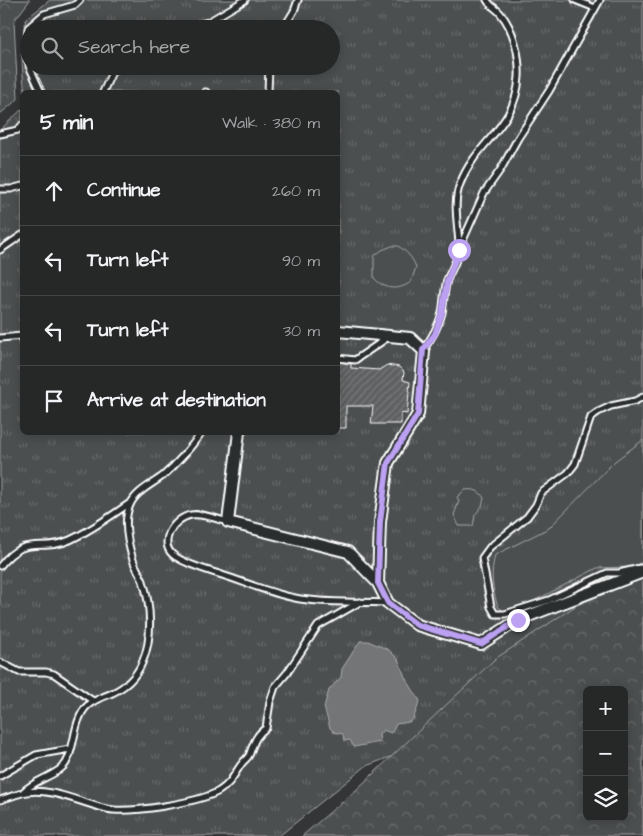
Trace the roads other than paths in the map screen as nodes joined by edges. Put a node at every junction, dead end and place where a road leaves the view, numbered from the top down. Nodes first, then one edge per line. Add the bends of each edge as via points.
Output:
1 (80, 0) edge
2 (245, 0) edge
3 (298, 0) edge
4 (487, 0) edge
5 (575, 0) edge
6 (600, 0) edge
7 (595, 8) junction
8 (37, 20) edge
9 (211, 20) edge
10 (289, 20) edge
11 (33, 75) edge
12 (111, 75) edge
13 (269, 75) edge
14 (40, 90) edge
15 (104, 90) edge
16 (268, 90) edge
17 (20, 128) edge
18 (0, 134) edge
19 (20, 187) edge
20 (0, 189) edge
21 (20, 236) edge
22 (0, 250) edge
23 (459, 250) junction
24 (340, 331) edge
25 (20, 336) edge
26 (390, 336) junction
27 (0, 338) edge
28 (423, 350) junction
29 (340, 358) edge
30 (643, 397) edge
31 (199, 435) edge
32 (239, 435) edge
33 (131, 502) junction
34 (228, 522) junction
35 (0, 566) edge
36 (643, 568) edge
37 (643, 572) edge
38 (378, 583) junction
39 (360, 602) junction
40 (388, 603) junction
41 (0, 662) edge
42 (94, 701) junction
43 (70, 749) junction
44 (0, 776) edge
45 (23, 792) junction
46 (0, 800) edge

1 - 8 lane via 75,5 44,14
2 - 9 lane
3 - 10 lane
4 - 23 lane via 511,28 519,75 510,112 480,154 469,163 459,186 456,211
5 - 7 lane
6 - 7 lane
7 - 23 lane via 549,91 484,193
11 - 14 lane
12 - 15 lane
13 - 16 lane
17 - 18 lane
19 - 20 lane
21 - 22 lane
23 - 28 lane via 447,282 435,334
24 - 26 street
25 - 27 lane
26 - 28 street via 410,338
26 - 29 lane via 355,360
28 - 38 street via 418,414 388,463 380,522
30 - 36 lane via 611,406 591,417 575,464 541,493 527,517 490,547 482,558 495,614 549,600 607,573
31 - 33 lane via 165,474
32 - 34 street
33 - 35 lane via 68,541 22,548
33 - 42 lane via 126,514 128,533 133,560 148,602 150,624 146,651 142,664 127,685
34 - 38 street via 348,552
34 - 39 lane via 197,514 182,517 167,537 169,550 194,566 296,598
37 - 40 street via 518,620 481,644 417,625
38 - 40 street
39 - 40 lane
39 - 45 lane via 318,626 275,686 266,728 253,742 250,755 242,762 230,784 217,792 185,802 125,811 51,793
41 - 42 lane via 19,672 54,674
42 - 43 lane via 80,717
43 - 44 lane via 36,755
43 - 45 lane via 64,766
45 - 46 lane

